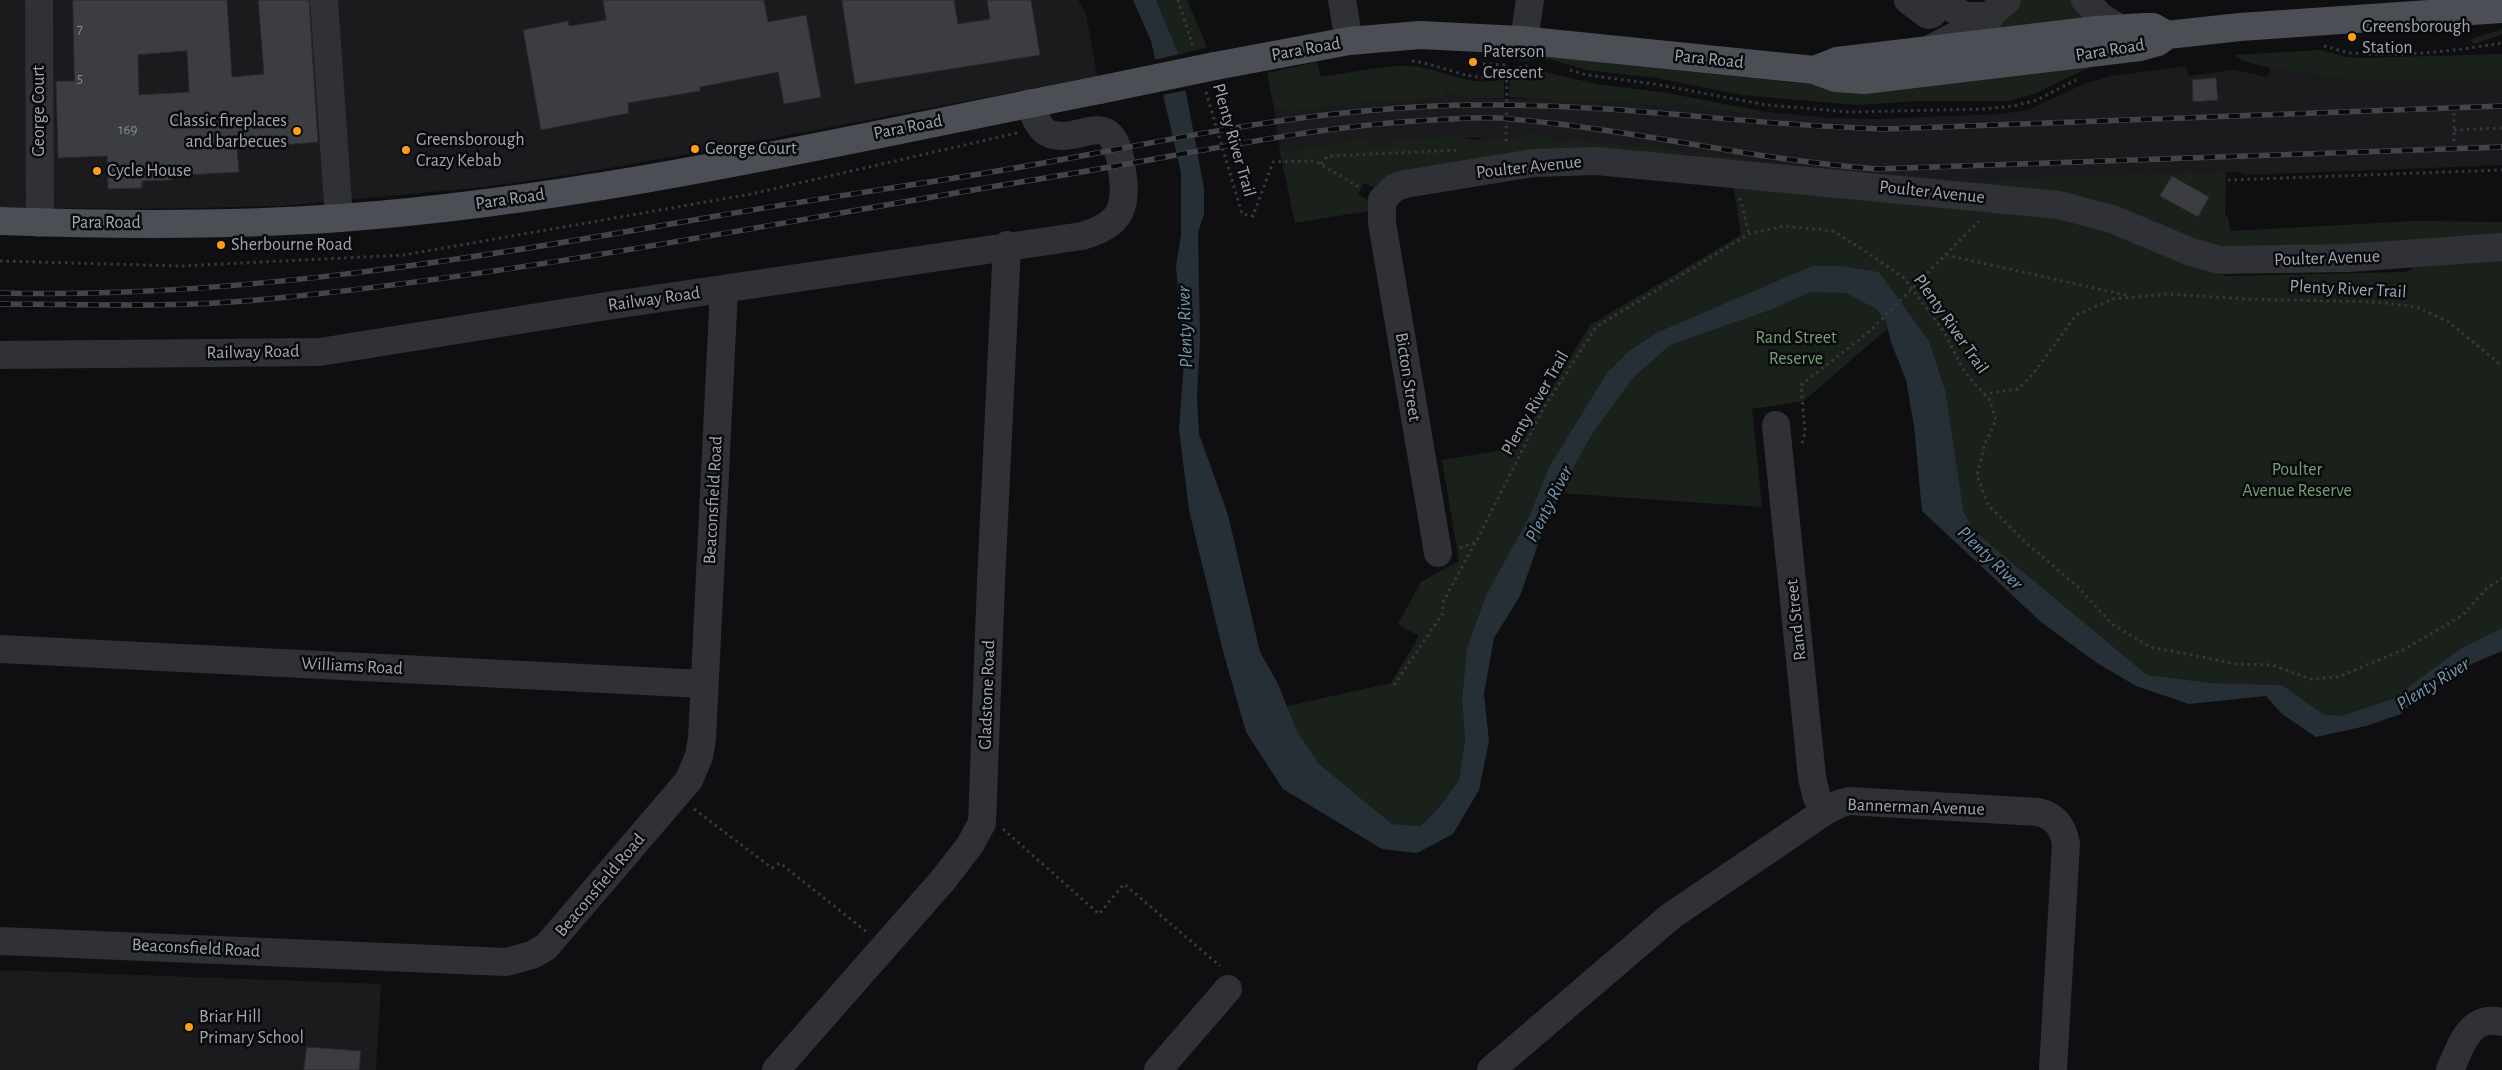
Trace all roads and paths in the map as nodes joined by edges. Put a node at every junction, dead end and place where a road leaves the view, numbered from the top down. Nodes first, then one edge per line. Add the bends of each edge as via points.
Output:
1 (39, 0) edge
2 (324, 0) edge
3 (1178, 0) edge
4 (1342, 0) edge
5 (1530, 0) edge
6 (1908, 0) edge
7 (2085, 0) edge
8 (1940, 1) edge
9 (1999, 8) edge
10 (2502, 9) edge
11 (2119, 28) junction
12 (2167, 35) junction
13 (1524, 40) junction
14 (1349, 41) junction
15 (1193, 49) dead end
16 (1929, 50) junction
17 (1480, 64) dead end
18 (1814, 70) junction
19 (1209, 76) junction
20 (1029, 103) junction
21 (2454, 113) dead end
22 (2502, 128) edge
23 (2454, 130) junction
24 (2454, 144) dead end
25 (1464, 149) dead end
26 (1502, 149) dead end
27 (1321, 164) junction
28 (2502, 170) edge
29 (1734, 173) junction
30 (2228, 180) dead end
31 (1372, 195) junction
32 (2000, 199) junction
33 (340, 218) junction
34 (0, 222) edge
35 (40, 223) junction
36 (1749, 234) junction
37 (1007, 245) junction
38 (2502, 247) edge
39 (1946, 256) junction
40 (724, 289) junction
41 (1912, 290) junction
42 (2136, 297) junction
43 (0, 355) edge
44 (2502, 366) edge
45 (1984, 394) junction
46 (1776, 425) dead end
47 (1799, 449) dead end
48 (1447, 550) junction
49 (2502, 578) edge
50 (0, 650) edge
51 (704, 684) junction
52 (1394, 685) dead end
53 (676, 795) junction
54 (984, 812) junction
55 (1824, 812) junction
56 (0, 941) edge
57 (884, 946) junction
58 (1225, 983) joint
59 (2502, 1022) edge
60 (776, 1070) edge
61 (1158, 1070) edge
62 (1491, 1070) edge
63 (2053, 1070) edge
64 (2450, 1070) edge

1 - 35 street, George Court
2 - 33 street
3 - 15 path
4 - 14 street
5 - 13 street
6 - 8 street via 1928,15
7 - 11 street via 2101,17
8 - 9 street via 1964,16
9 - 16 street
10 - 12 main road, Para Road
11 - 12 main road, Para Road via 2153,27
11 - 16 main road, Para Road
12 - 18 main road, Para Road via 2158,42 2140,47 1880,78 1836,78
13 - 14 main road, Para Road via 1420,35
13 - 18 main road, Para Road
14 - 19 main road, Para Road
16 - 18 main road, Para Road via 1837,61
17 - 26 path via 1507,65 1506,143
19 - 20 main road, Para Road, bridge
19 - 27 path, Plenty River Trail via 1242,214 1253,216 1273,162 1315,160
20 - 33 main road, Para Road via 691,170 431,209
20 - 37 street, Railway Road via 1041,127 1050,134 1093,130 1113,138 1123,176 1122,205 1111,221 1090,234
21 - 23 path
22 - 23 path
23 - 24 path
25 - 27 path via 1328,156
27 - 31 path, Plenty River Trail
28 - 30 path
29 - 31 street, Poulter Avenue via 1597,161 1533,163 1405,184
29 - 32 street, Poulter Avenue
29 - 36 path
31 - 48 street, Bicton Street via 1382,223
32 - 38 street, Poulter Avenue via 2085,210 2191,252 2220,260 2348,258
32 - 39 path
33 - 35 main road, Para Road via 158,224
34 - 35 main road, Para Road
36 - 41 path, Plenty River Trail via 1784,226 1833,231 1904,278
36 - 48 path, Plenty River Trail via 1596,327
37 - 40 street, Railway Road
37 - 54 street, Gladstone Road
39 - 41 path
39 - 42 path
40 - 43 street, Railway Road via 320,352
40 - 51 street, Beaconsfield Road
41 - 45 path, Plenty River Trail via 1944,332 1964,371
41 - 47 path via 1869,332 1800,385 1805,433
42 - 44 path, Plenty River Trail via 2168,294 2405,305 2440,316
42 - 45 path, Plenty River Trail via 2114,299 2076,315 2033,374 2018,389
45 - 49 path via 1989,398 1996,420 1985,443 1977,475 1988,505 2077,586 2112,624 2150,648 2237,664 2272,665 2311,679 2338,678 2405,649 2463,615 2486,589
46 - 55 street, Rand Street via 1812,777
48 - 52 path, Plenty River Trail via 1444,613
50 - 51 street, Williams Road
51 - 53 street, Beaconsfield Road via 699,756 689,780
53 - 56 street, Beaconsfield Road via 558,935 546,947 517,960
53 - 57 path via 772,868 780,863
54 - 57 street, Gladstone Road via 970,845
54 - 58 path via 1099,914 1124,884
55 - 62 street, Bannerman Avenue via 1671,916
55 - 63 street, Bannerman Avenue via 1849,801 2038,812 2057,822 2066,844
57 - 60 street, Gladstone Road
58 - 61 street
59 - 64 street via 2476,1024

